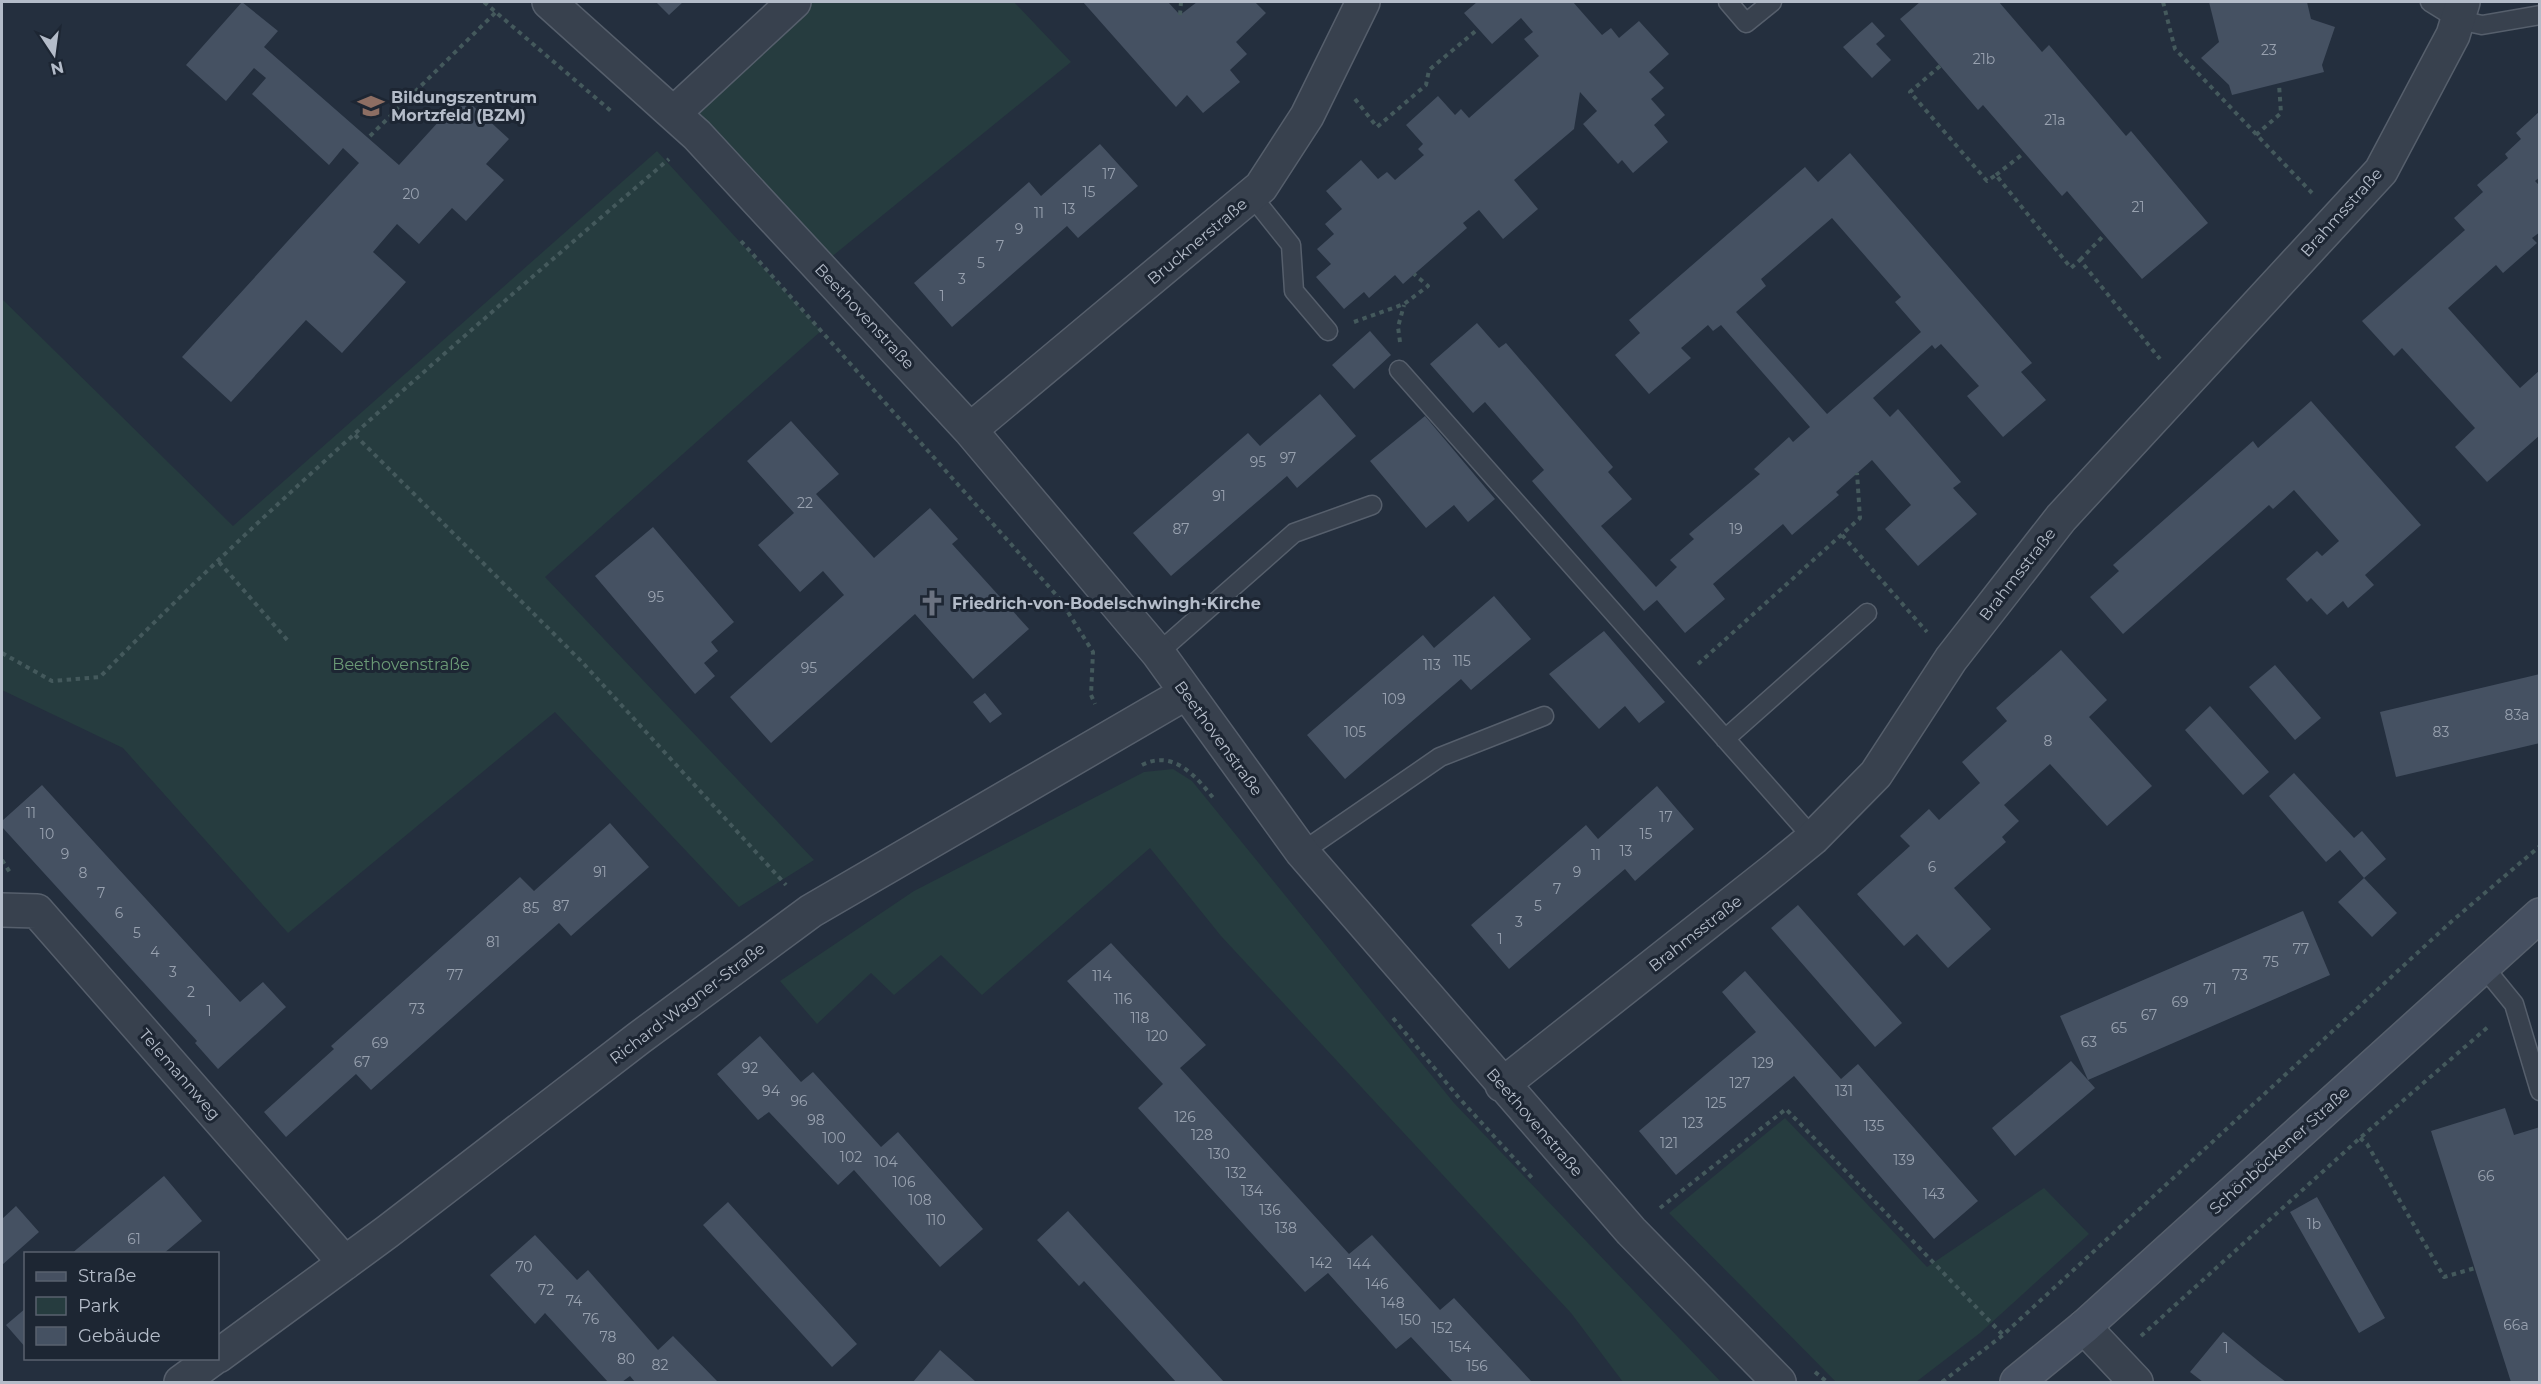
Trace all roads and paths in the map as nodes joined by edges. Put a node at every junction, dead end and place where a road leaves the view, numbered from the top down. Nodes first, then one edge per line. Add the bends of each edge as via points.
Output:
1 (484, 2) edge
2 (549, 2) edge
3 (794, 2) edge
4 (1181, 2) edge
5 (1362, 2) edge
6 (1728, 2) edge
7 (1772, 2) edge
8 (2163, 2) edge
9 (2430, 2) edge
10 (2461, 11) edge
11 (496, 12) junction
12 (1180, 15) dead end
13 (2540, 15) edge
14 (1478, 29) dead end
15 (1940, 66) dead end
16 (2279, 84) dead end
17 (1356, 100) dead end
18 (612, 113) dead end
19 (685, 124) junction
20 (2256, 135) junction
21 (370, 136) dead end
22 (2024, 153) dead end
23 (662, 155) dead end
24 (667, 160) junction
25 (673, 165) dead end
26 (1996, 175) junction
27 (1251, 195) junction
28 (2336, 218) junction
29 (2105, 234) dead end
30 (735, 235) dead end
31 (2080, 260) junction
32 (1414, 274) dead end
33 (1404, 304) junction
34 (1328, 331) joint
35 (1399, 370) joint
36 (2181, 385) junction
37 (970, 430) junction
38 (355, 435) junction
39 (1857, 473) dead end
40 (1372, 505) dead end
41 (1842, 535) junction
42 (219, 562) junction
43 (1867, 613) dead end
44 (289, 642) dead end
45 (2, 653) edge
46 (1158, 653) junction
47 (1951, 659) junction
48 (1676, 684) junction
49 (1186, 693) junction
50 (1544, 716) dead end
51 (1112, 737) junction
52 (1725, 739) junction
53 (1218, 804) dead end
54 (1813, 838) junction
55 (2540, 846) edge
56 (1302, 852) junction
57 (2, 910) edge
58 (811, 911) junction
59 (2540, 915) edge
60 (2483, 966) junction
61 (2514, 1005) junction
62 (1391, 1016) dead end
63 (1502, 1086) junction
64 (2540, 1091) edge
65 (2360, 1138) junction
66 (1537, 1183) dead end
67 (1631, 1231) junction
68 (345, 1263) junction
69 (2475, 1268) dead end
70 (2084, 1326) junction
71 (2003, 1335) junction
72 (219, 1355) edge
73 (213, 1360) edge
74 (2125, 1371) edge
75 (181, 1383) edge
76 (1779, 1383) edge
77 (1942, 1383) edge
78 (2017, 1383) edge

1 - 11 path
2 - 19 street, Beethovenstraße
3 - 19 street
4 - 12 path
5 - 27 street, Brucknerstraße via 1307,116 1261,187
6 - 7 lane via 1746,23
8 - 20 path via 2175,50
9 - 10 lane
10 - 13 lane via 2482,25
10 - 28 street, Brahmsstraße via 2381,171
11 - 18 path
11 - 21 path
14 - 17 path via 1429,70 1426,85 1377,127
15 - 26 path via 1910,92 1987,181
16 - 20 path via 2281,113
19 - 24 path
19 - 37 street, Beethovenstraße
20 - 28 path
22 - 26 path
23 - 24 path
24 - 25 path
24 - 38 path
26 - 31 path via 2071,268
27 - 34 lane via 1291,245 1294,291
27 - 37 street, Brucknerstraße
28 - 36 street, Brahmsstraße
29 - 31 path
30 - 51 path via 1059,598 1094,652 1091,695
31 - 36 path
32 - 33 path via 1428,286
33 - 34 path
33 - 35 path via 1398,327
35 - 48 lane
36 - 47 street, Brahmsstraße via 2061,518
37 - 46 street, Beethovenstraße
38 - 42 path
38 - 58 path via 582,662
39 - 41 path via 1860,518
40 - 46 lane via 1294,533
41 - 47 path
41 - 48 path
42 - 44 path
42 - 45 path via 100,677 52,681
43 - 52 lane
46 - 49 street, Beethovenstraße
47 - 54 street, Brahmsstraße via 1876,774
48 - 52 lane
49 - 51 street, Richard-Wagner-Straße
49 - 56 street, Beethovenstraße
50 - 56 lane via 1440,757
51 - 53 path via 1130,771 1153,759 1175,762 1196,776
51 - 58 street, Richard-Wagner-Straße
52 - 54 lane
54 - 63 street, Brahmsstraße
55 - 71 path via 2452,921
56 - 63 street, Beethovenstraße
57 - 68 street, Telemannweg via 37,911
58 - 68 street, Richard-Wagner-Straße
59 - 60 main road, Schönböckener Straße
60 - 61 lane
60 - 70 main road, Schönböckener Straße
61 - 64 lane
61 - 65 path
62 - 66 path
63 - 67 street, Beethovenstraße
65 - 69 path via 2444,1277
65 - 74 path
67 - 71 path via 1786,1109
67 - 76 street, Beethovenstraße
68 - 72 street, Richard-Wagner-Straße
70 - 74 street
70 - 78 main road, Schönböckener Straße
71 - 77 path
73 - 75 street

